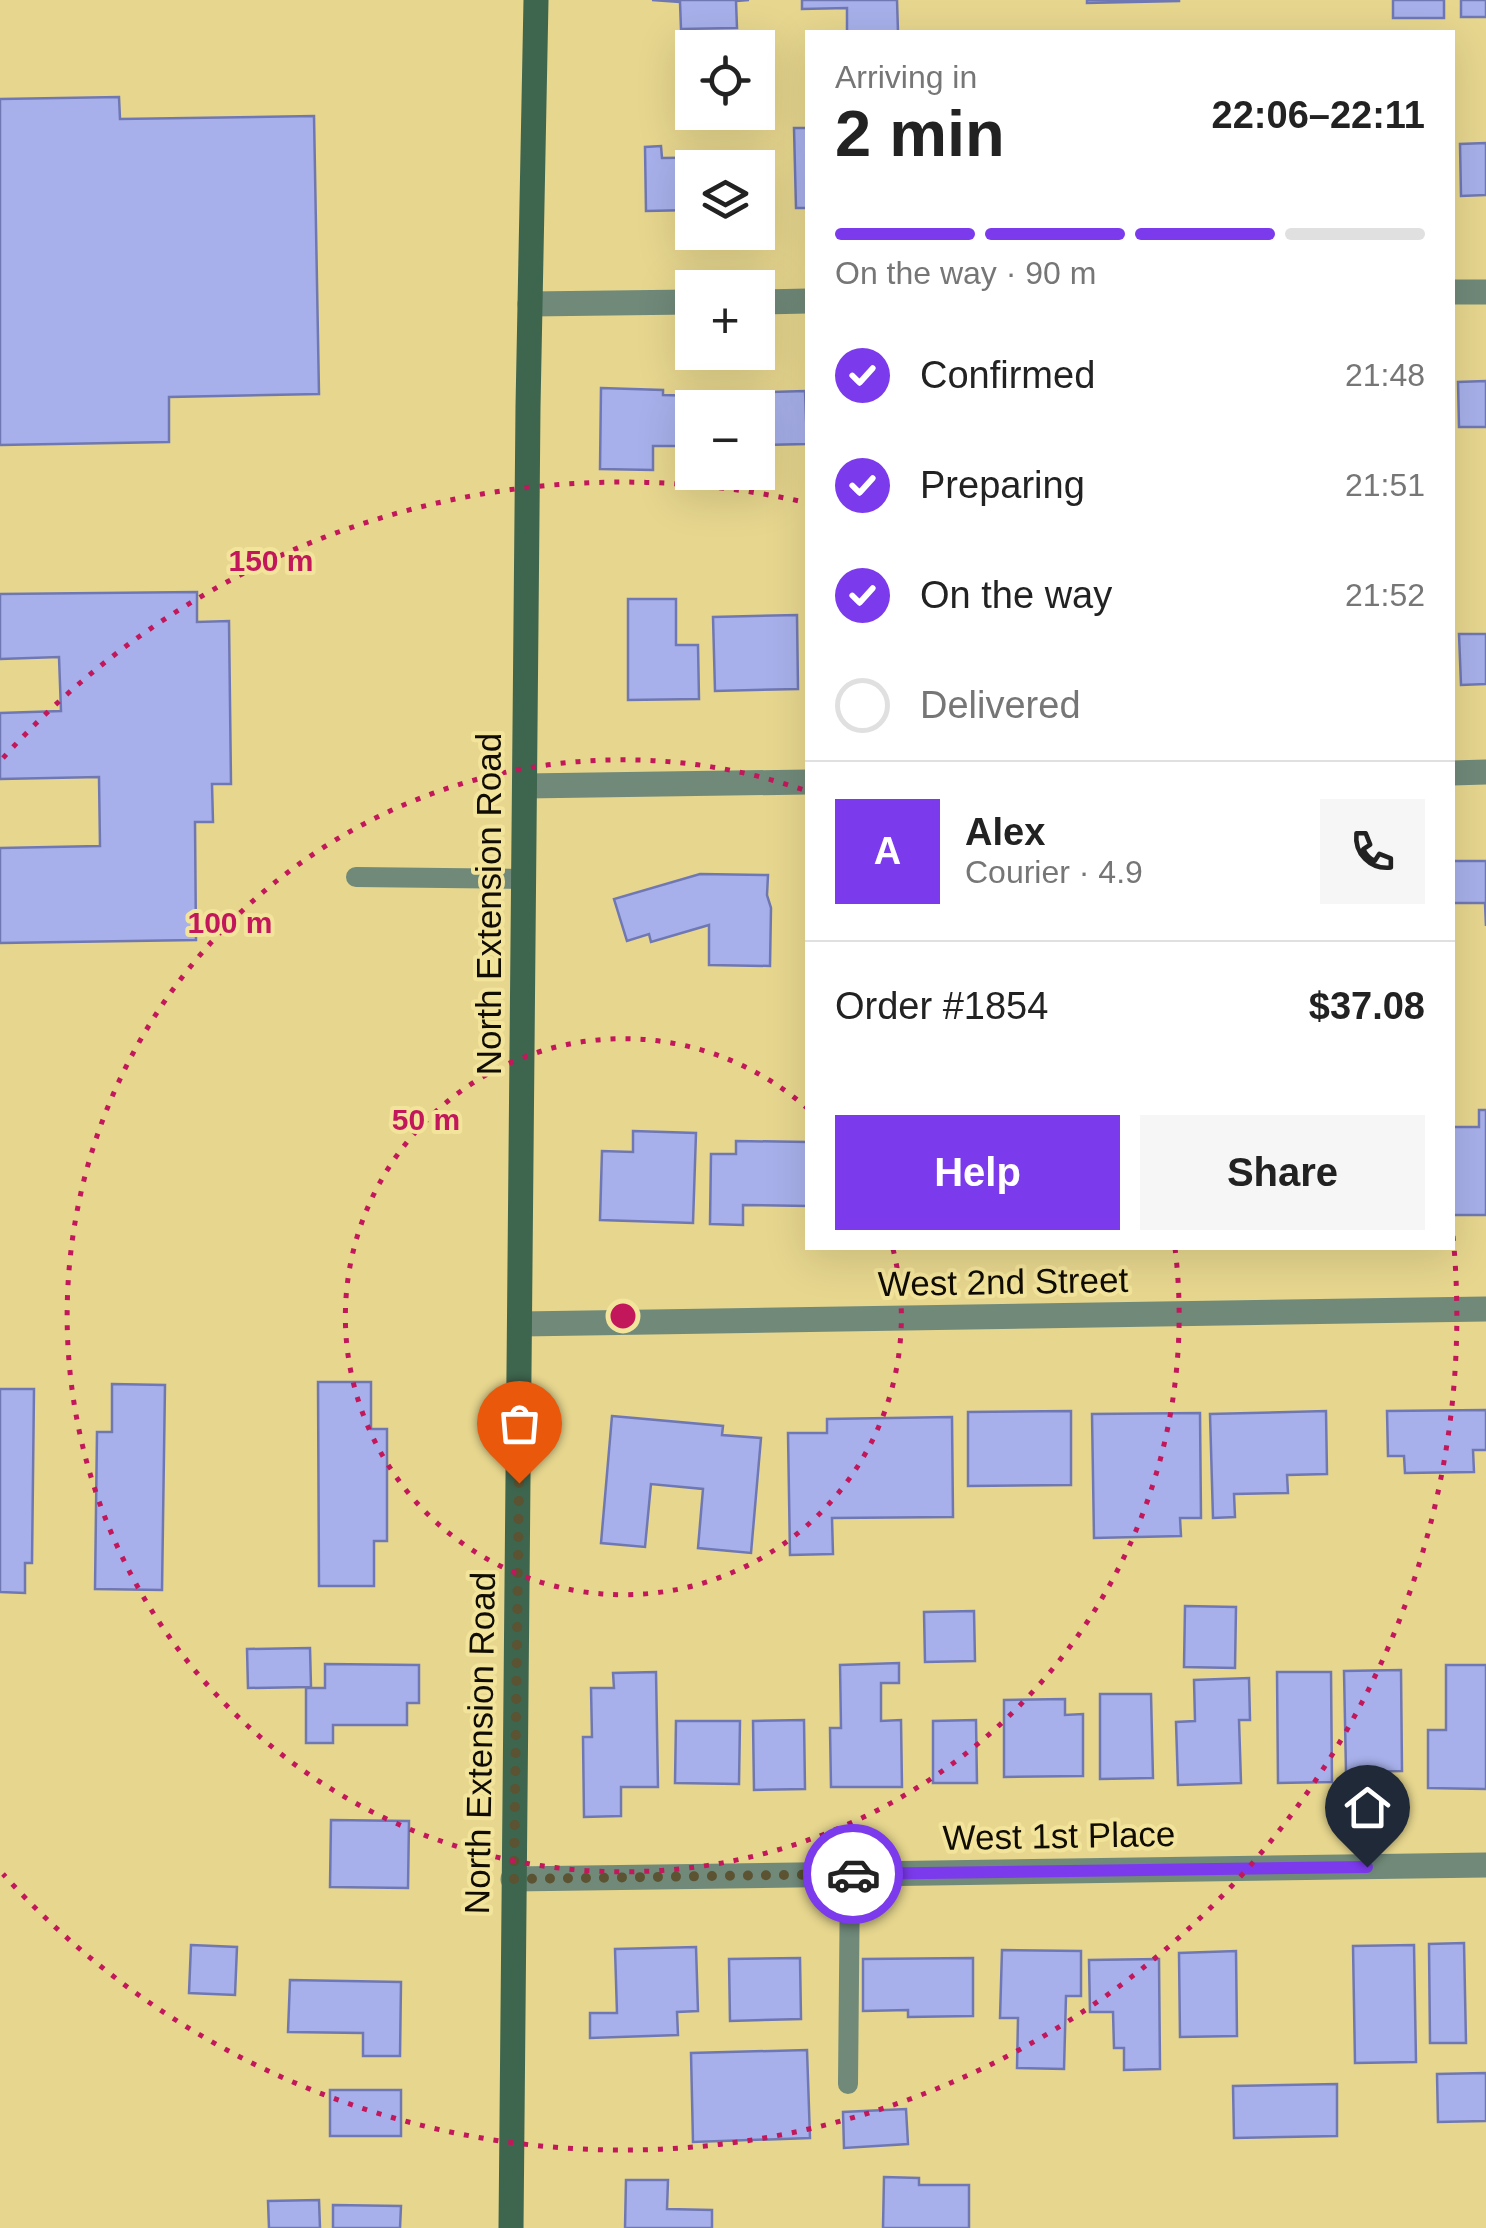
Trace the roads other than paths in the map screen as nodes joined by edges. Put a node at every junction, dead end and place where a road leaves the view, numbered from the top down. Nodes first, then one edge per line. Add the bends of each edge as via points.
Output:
1 (536, 0) edge
2 (1455, 292) edge
3 (1486, 292) edge
4 (805, 301) edge
5 (675, 302) edge
6 (775, 302) edge
7 (530, 304) junction
8 (1486, 772) edge
9 (1455, 773) edge
10 (805, 782) edge
11 (525, 786) junction
12 (356, 877) dead end
13 (524, 878) junction
14 (1486, 1310) edge
15 (521, 1324) junction
16 (1486, 1865) edge
17 (850, 1874) junction
18 (514, 1879) junction
19 (848, 2084) dead end
20 (510, 2228) edge

1 - 7 street, North Extension Road
2 - 3 street
4 - 6 street
5 - 7 street
7 - 11 street, North Extension Road
8 - 9 street
10 - 11 street
11 - 13 street, North Extension Road
12 - 13 lane
13 - 15 street, North Extension Road
14 - 15 street, West 2nd Street
15 - 18 street, North Extension Road
16 - 17 street, West 1st Place
17 - 18 street, West 1st Place
17 - 19 lane
18 - 20 street, North Extension Road

